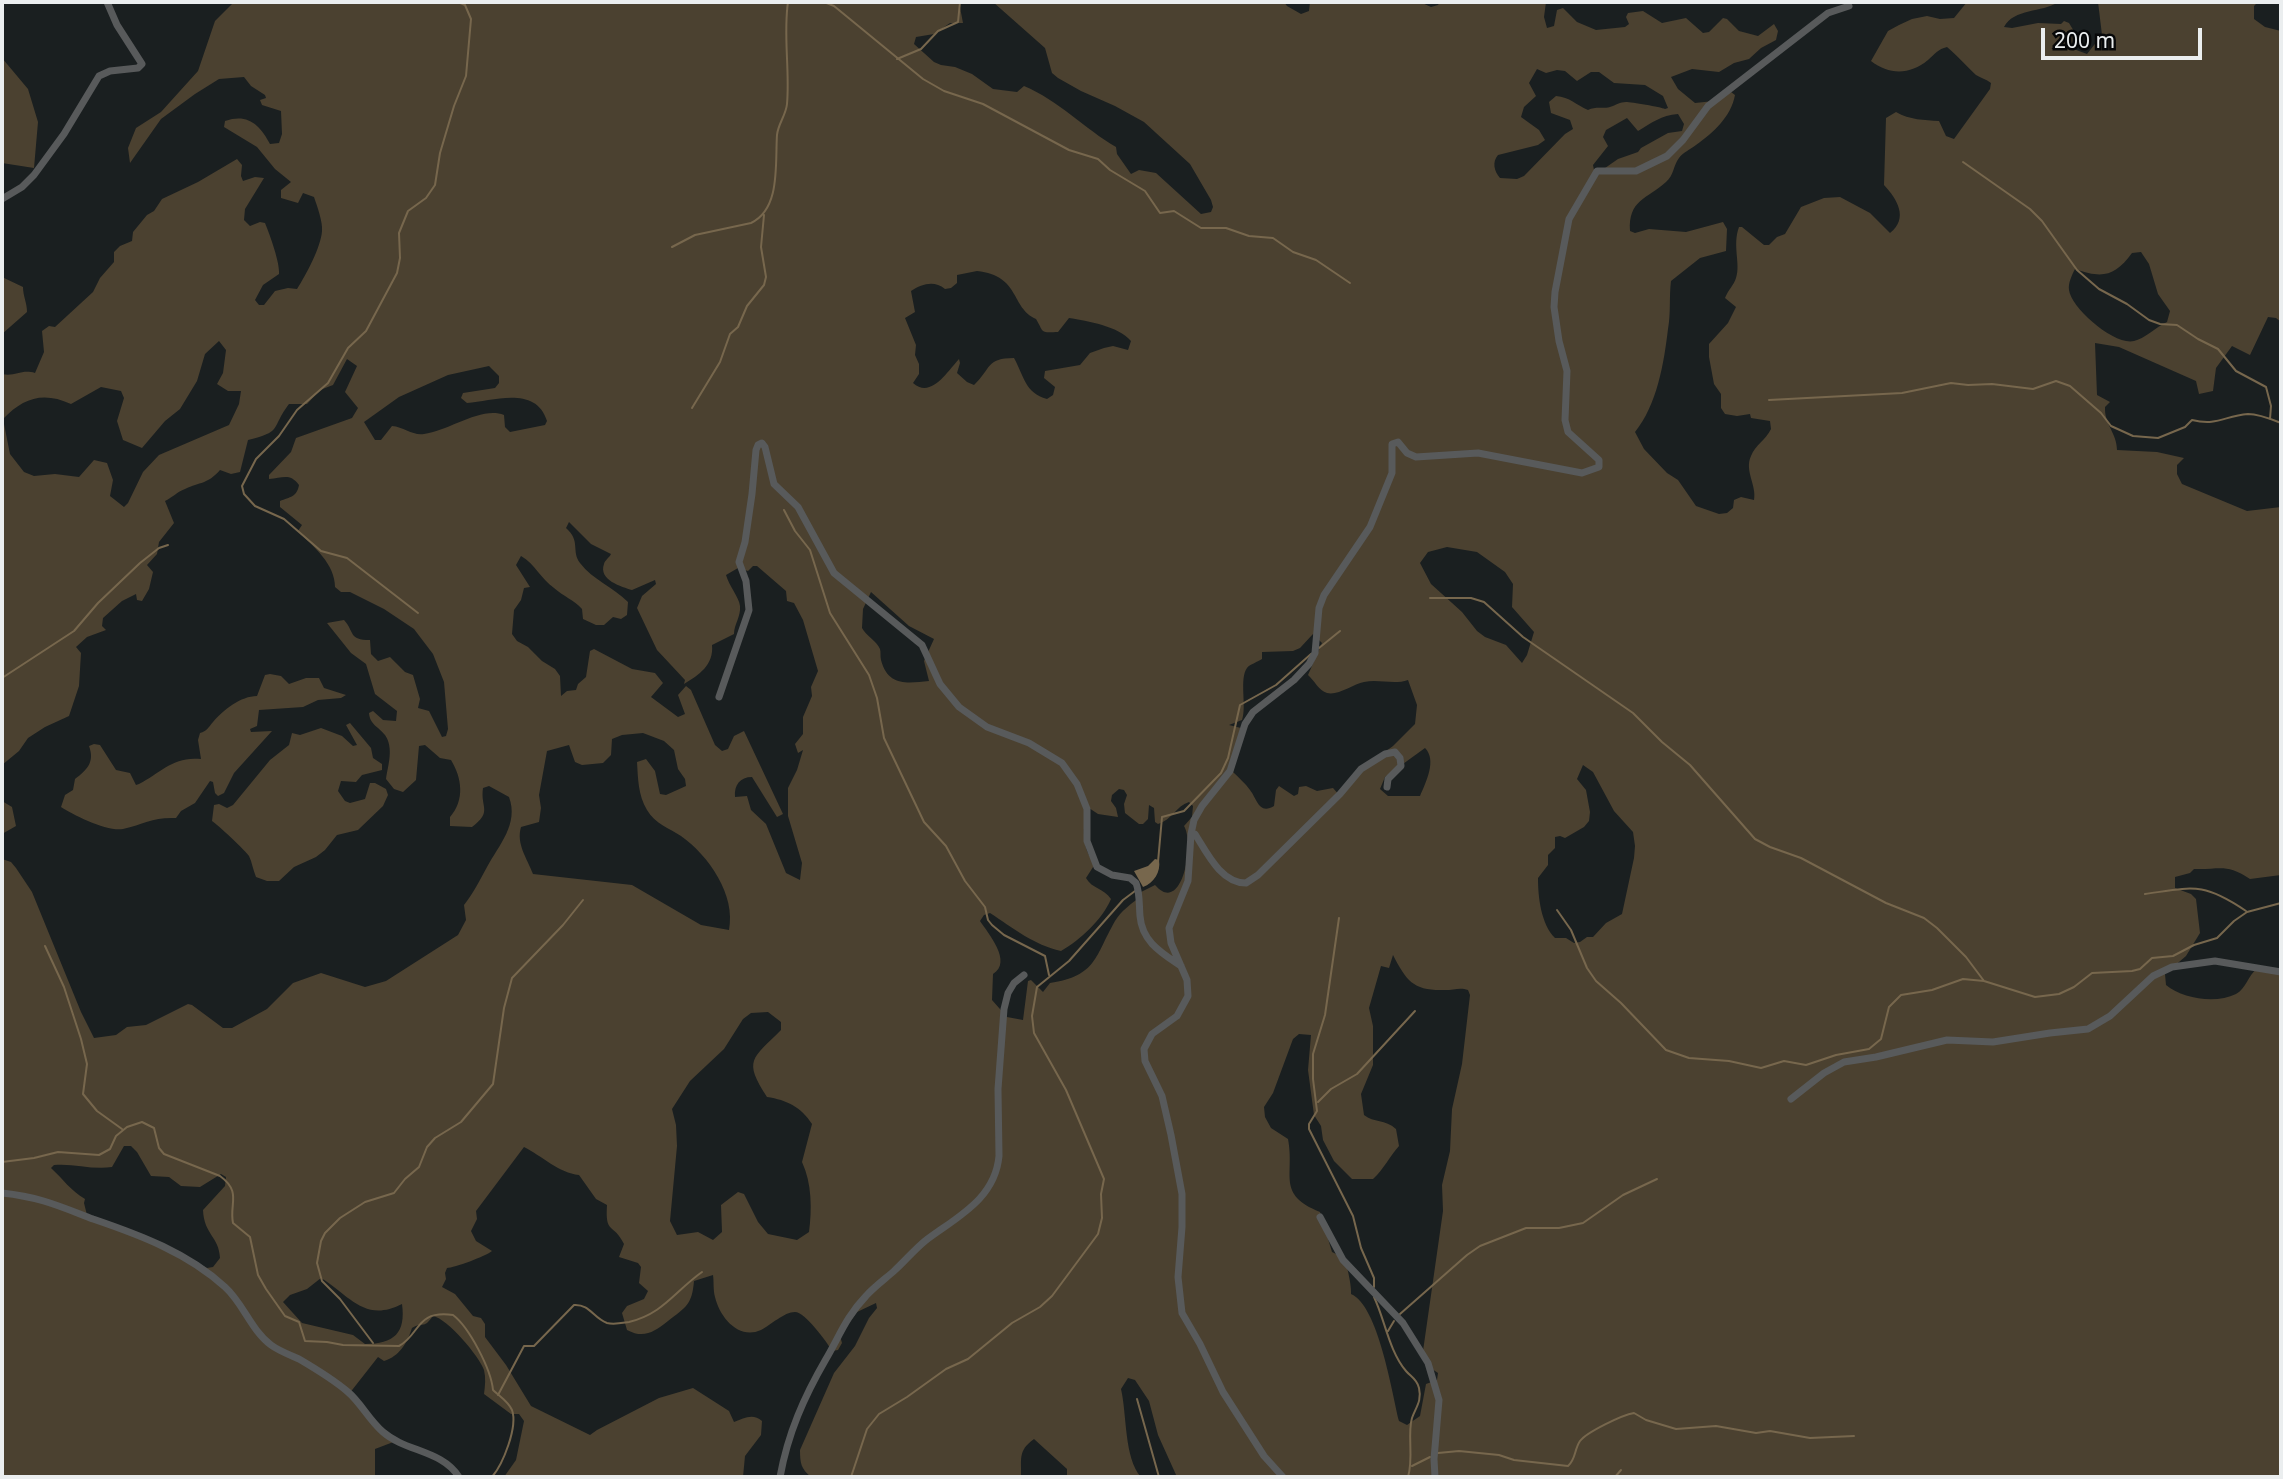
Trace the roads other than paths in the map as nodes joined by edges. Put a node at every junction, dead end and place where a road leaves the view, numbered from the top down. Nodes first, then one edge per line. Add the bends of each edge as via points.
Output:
1 (107, 2) edge
2 (1849, 6) dead end
3 (2, 199) edge
4 (719, 697) dead end
5 (1387, 787) dead end
6 (1191, 834) junction
7 (1182, 967) junction
8 (2281, 972) edge
9 (1024, 975) dead end
10 (1791, 1099) dead end
11 (2, 1193) edge
12 (1320, 1217) dead end
13 (459, 1477) edge
14 (780, 1477) edge
15 (1283, 1477) edge
16 (1435, 1477) edge

1 - 3 street via 142,64 99,76 34,175
2 - 6 street via 1828,13 1714,101 1667,156 1630,172 1597,171 1569,219 1554,307 1567,371 1568,432 1599,460 1600,467 1582,473 1478,453 1416,457 1398,442 1392,444 1392,473 1370,527 1319,608 1315,653 1294,680 1253,712 1230,771 1202,806
4 - 7 street via 749,610 739,562 756,450 762,443 774,484 798,507 834,573 922,645 952,701 988,727 1049,754 1071,774 1087,809 1087,841 1095,862 1103,872 1136,883 1145,936
5 - 6 street via 1388,779 1401,766 1395,752 1361,769 1246,883 1226,876
6 - 7 street via 1188,881 1169,928
7 - 15 street via 1187,999 1177,1016 1147,1040 1144,1055 1161,1096 1182,1194 1180,1305 1223,1392
8 - 10 street via 2215,961 2172,967 2152,976 2110,1016 2088,1029 1993,1042 1947,1040 1844,1062
9 - 14 street via 1008,993 1004,1009 999,1156 994,1175 975,1205 924,1242 867,1294 845,1321 794,1423
11 - 13 street via 47,1200 130,1231 199,1268 232,1294 272,1346 317,1369 349,1392 383,1432 446,1463
12 - 16 street via 1343,1260 1403,1323 1430,1370 1440,1406

